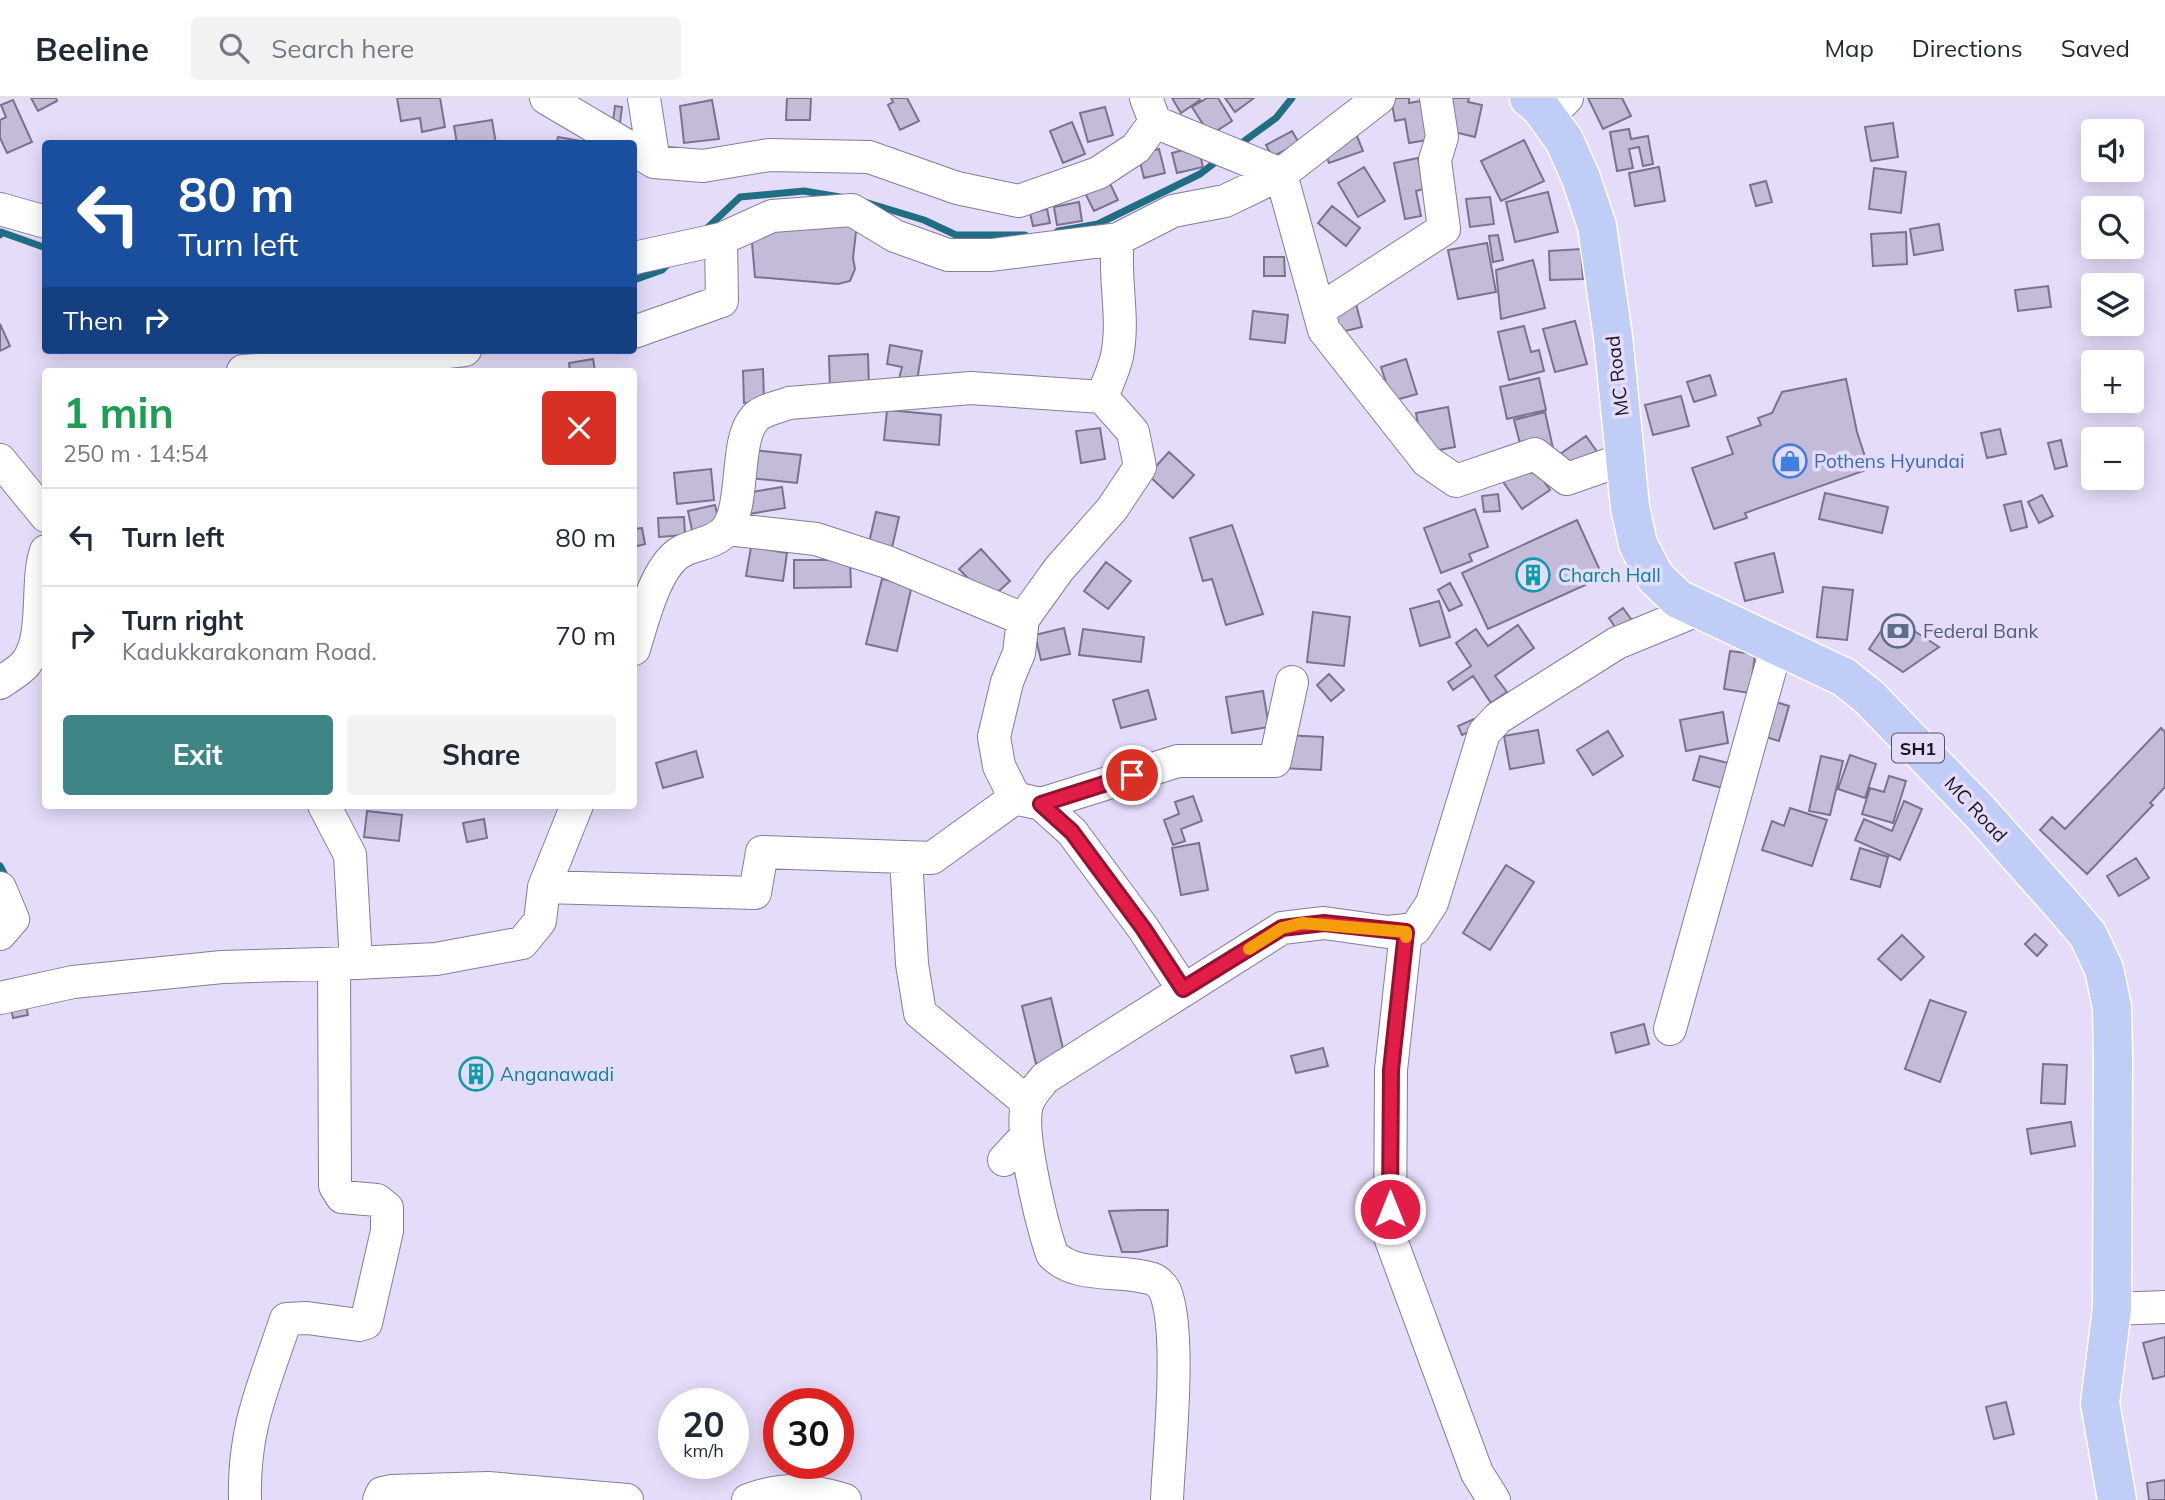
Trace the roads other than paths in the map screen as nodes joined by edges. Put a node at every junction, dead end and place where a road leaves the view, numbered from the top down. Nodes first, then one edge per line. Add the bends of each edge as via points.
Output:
1 (546, 98) edge
2 (644, 98) edge
3 (1379, 98) edge
4 (1436, 98) edge
5 (1548, 105) edge
6 (1150, 110) edge
7 (617, 140) edge
8 (644, 156) edge
9 (1281, 174) junction
10 (0, 209) edge
11 (42, 221) edge
12 (721, 239) junction
13 (1118, 239) junction
14 (637, 257) edge
15 (1318, 310) junction
16 (637, 331) edge
17 (430, 354) edge
18 (285, 368) edge
19 (1102, 397) junction
20 (1627, 458) junction
21 (0, 460) edge
22 (42, 511) edge
23 (727, 529) junction
24 (42, 561) edge
25 (1700, 609) junction
26 (1023, 619) junction
27 (637, 640) edge
28 (1777, 645) junction
29 (1292, 682) dead end
30 (0, 683) edge
31 (1028, 801) junction
32 (326, 809) edge
33 (576, 809) edge
34 (906, 857) junction
35 (544, 887) junction
36 (0, 888) edge
37 (1406, 932) junction
38 (0, 934) edge
39 (345, 964) junction
40 (1183, 989) junction
41 (0, 998) edge
42 (1670, 1029) dead end
43 (1027, 1102) junction
44 (1026, 1136) junction
45 (1004, 1160) dead end
46 (2165, 1307) edge
47 (2112, 1309) junction
48 (245, 1500) edge
49 (379, 1500) edge
50 (627, 1500) edge
51 (748, 1500) edge
52 (845, 1500) edge
53 (1167, 1500) edge
54 (1494, 1500) edge
55 (2117, 1500) edge

1 - 7 street
2 - 8 street
3 - 9 street
4 - 15 street via 1442,137 1435,160 1444,229
5 - 20 main road, MC Road / SH1 via 1597,226
6 - 8 street via 1136,148 1098,173 1019,201 957,188 869,157 769,155 703,166
6 - 9 street
9 - 13 street via 1225,201 1173,211
9 - 15 street
10 - 11 street
12 - 13 street via 772,216 852,210 895,236 948,255 991,256
12 - 14 street
12 - 16 street via 722,300
13 - 19 street via 1114,265 1119,307 1117,355
15 - 20 street via 1324,330 1362,381 1427,461 1455,481 1535,454 1567,479
17 - 18 street
19 - 23 street via 971,388 789,403 762,413 750,426
19 - 26 street via 1133,432 1140,467
20 - 25 main road, MC Road / SH1 via 1638,544 1655,577 1678,599
21 - 22 street
23 - 26 street via 816,540 887,562
23 - 27 street via 676,555 655,586
24 - 30 street via 40,620 27,663
25 - 28 main road, MC Road / SH1
25 - 37 street via 1616,643 1498,718 1484,733 1432,902 1415,929
26 - 31 street via 1019,653 1007,681 995,737 999,766
28 - 42 street
28 - 47 main road, MC Road / SH1 via 1844,677 1869,696 2088,935 2104,969 2112,1007
29 - 31 street via 1275,761 1178,761
31 - 34 street via 932,858
31 - 40 street via 1072,832
32 - 39 street via 351,855
33 - 35 street
34 - 35 street via 762,852 755,893
34 - 43 street via 912,964 920,1013
35 - 39 street via 540,921 522,943 436,959
36 - 38 street via 13,919
37 - 40 street via 1324,923 1282,928
37 - 54 street via 1391,1070 1390,1237 1477,1473
39 - 41 street via 197,969 73,982
39 - 48 street via 335,1186 342,1197 377,1200 387,1208 387,1231 366,1323 286,1319 253,1414 245,1453
40 - 43 street via 1045,1079
43 - 44 street
44 - 45 street
44 - 53 street via 1052,1254 1086,1270 1151,1278 1165,1290 1172,1349
46 - 47 street
47 - 55 main road, MC Road / SH1 via 2100,1403
49 - 50 street via 382,1493 391,1491 488,1488
51 - 52 street via 801,1489

